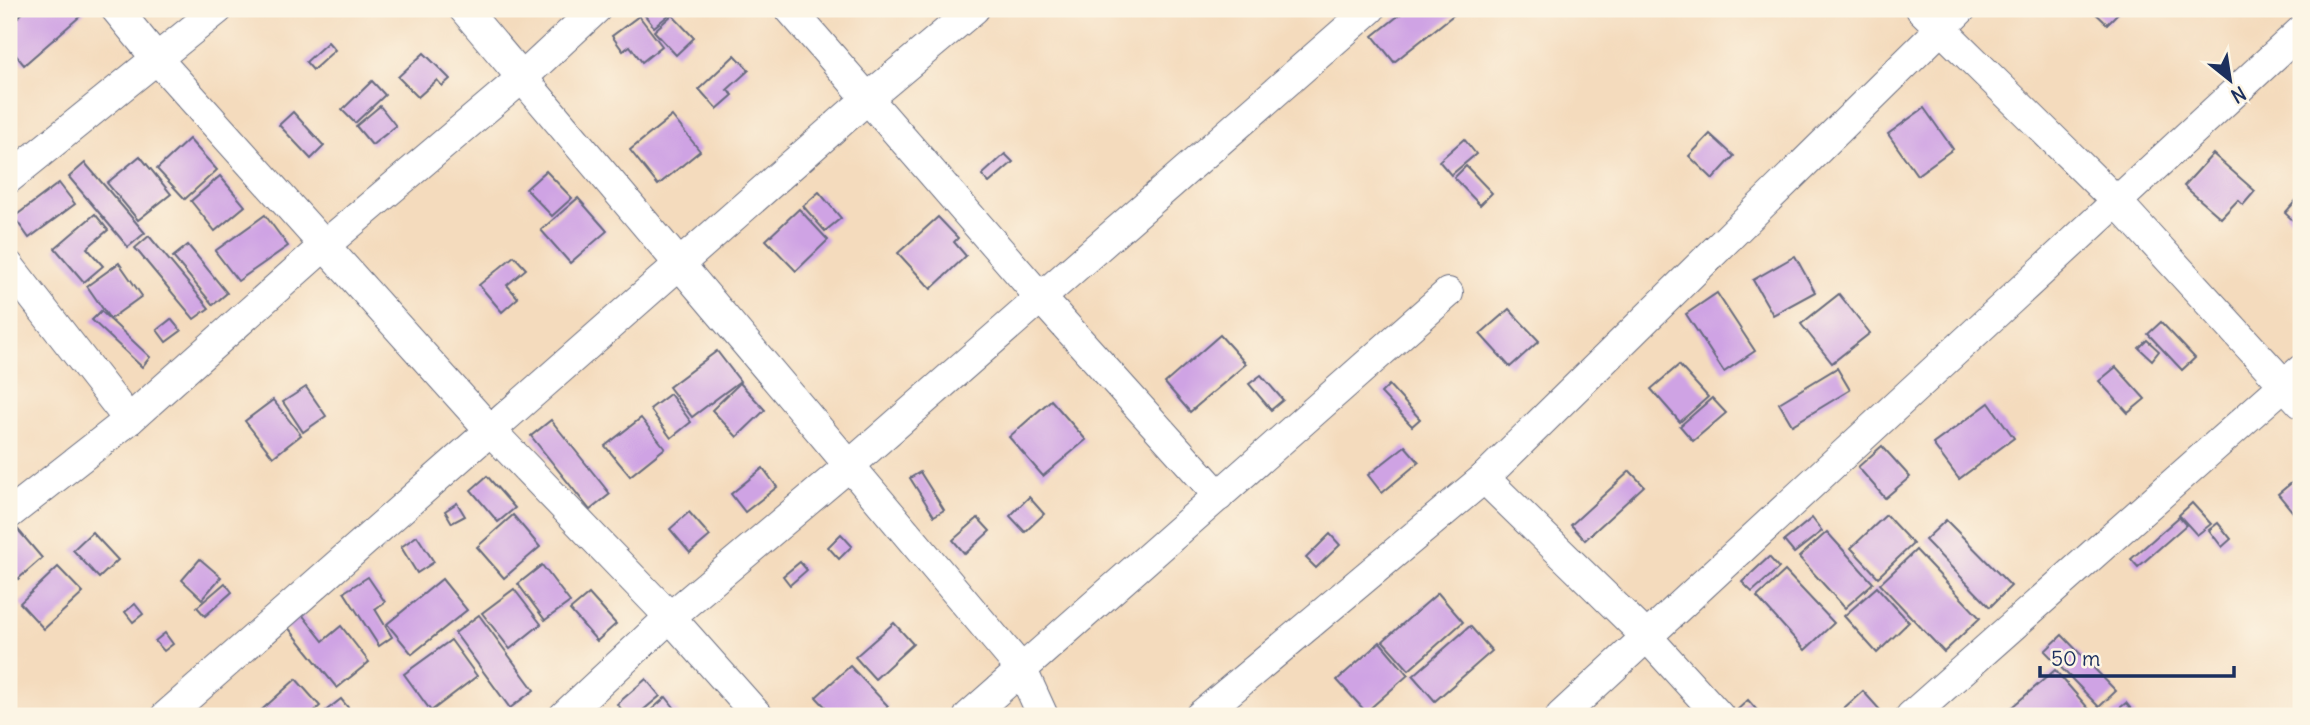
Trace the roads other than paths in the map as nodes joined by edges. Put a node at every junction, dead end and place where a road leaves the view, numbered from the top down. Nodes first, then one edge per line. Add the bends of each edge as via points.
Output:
1 (116, 9) edge
2 (218, 9) edge
3 (464, 9) edge
4 (596, 9) edge
5 (790, 9) edge
6 (974, 9) edge
7 (1370, 9) edge
8 (1961, 9) edge
9 (1930, 19) edge
10 (2301, 31) edge
11 (157, 59) junction
12 (523, 77) junction
13 (868, 97) junction
14 (9, 178) edge
15 (2117, 202) junction
16 (325, 244) junction
17 (679, 264) junction
18 (9, 266) edge
19 (1448, 293) dead end
20 (1040, 298) junction
21 (2296, 386) edge
22 (129, 420) junction
23 (490, 430) junction
24 (850, 465) junction
25 (1485, 478) junction
26 (1219, 496) junction
27 (9, 514) edge
28 (670, 617) junction
29 (1648, 638) junction
30 (1022, 670) junction
31 (166, 716) edge
32 (564, 716) edge
33 (758, 716) edge
34 (969, 716) edge
35 (1043, 716) edge
36 (1200, 716) edge
37 (1561, 716) edge
38 (1719, 716) edge
39 (1911, 716) edge

1 - 11 street
2 - 11 street
3 - 12 street
4 - 12 street
5 - 13 street
6 - 13 street
7 - 20 street
8 - 9 street
9 - 15 street
9 - 25 street
10 - 15 street
11 - 14 street
11 - 16 street
12 - 16 street
12 - 17 street
13 - 17 street
13 - 20 street
15 - 21 street
15 - 29 street
16 - 22 street
16 - 23 street
17 - 23 street
17 - 24 street
18 - 22 street
19 - 26 street
20 - 24 street
20 - 26 street
21 - 39 street
22 - 27 street
23 - 28 street
23 - 31 street
24 - 28 street
24 - 30 street
25 - 29 street
25 - 36 street
26 - 30 street
28 - 32 street
28 - 33 street
29 - 37 street
29 - 38 street
30 - 34 street
30 - 35 street

